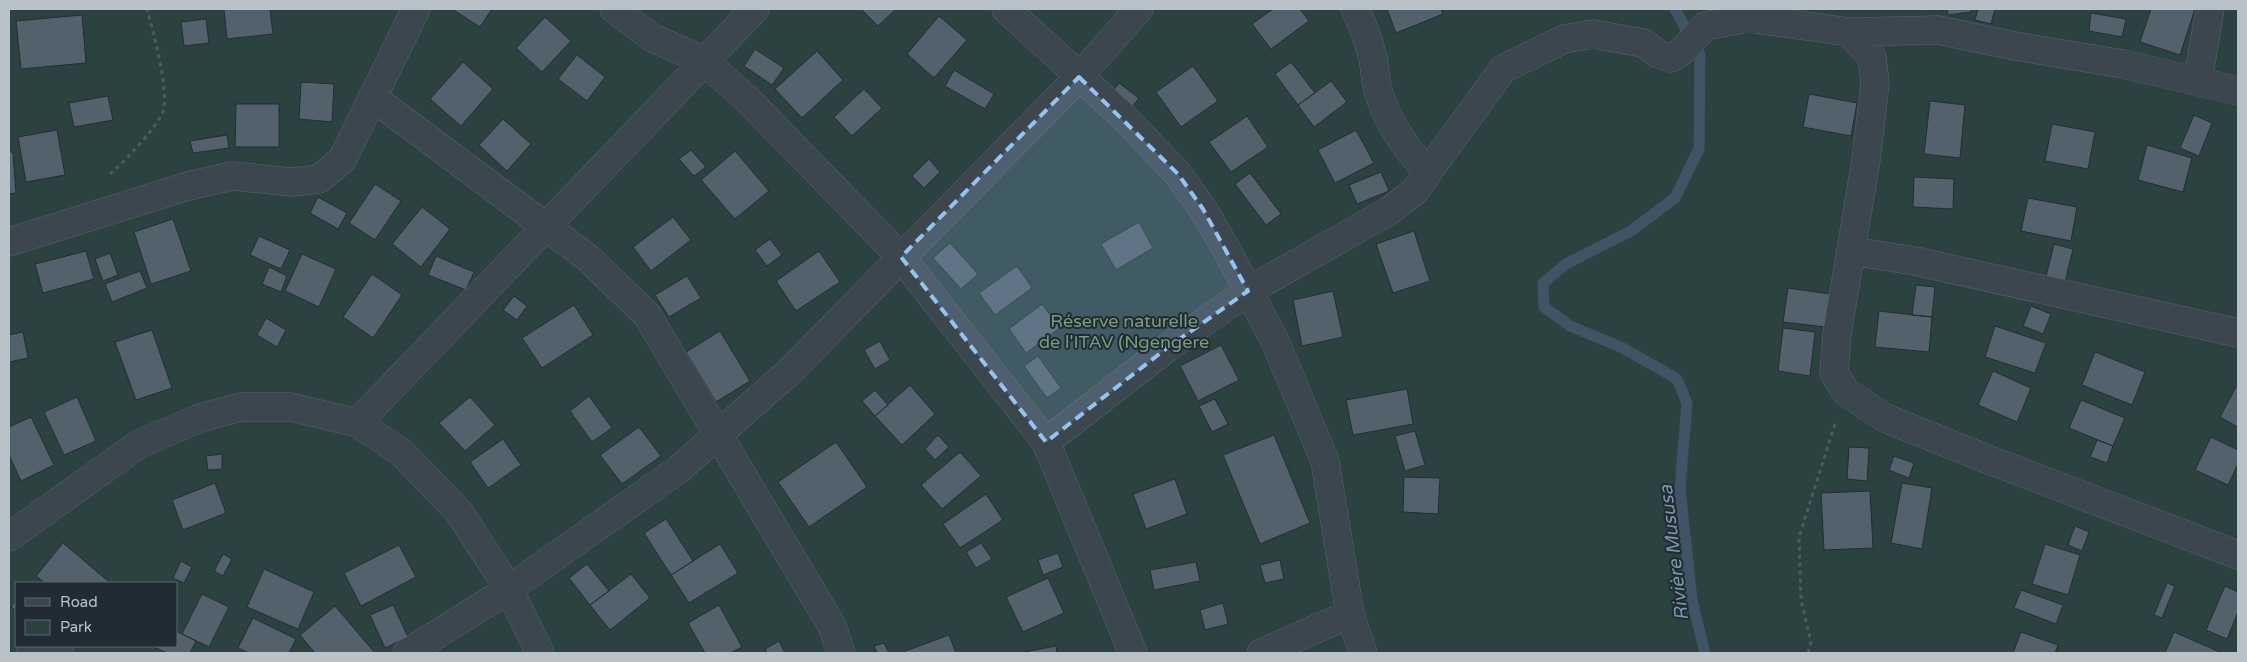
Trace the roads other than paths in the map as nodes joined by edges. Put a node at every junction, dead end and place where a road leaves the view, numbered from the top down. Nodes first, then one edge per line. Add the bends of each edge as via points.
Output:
1 (416, 9) edge
2 (614, 9) edge
3 (755, 9) edge
4 (1006, 9) edge
5 (1139, 9) edge
6 (1355, 9) edge
7 (2210, 9) edge
8 (1925, 20) edge
9 (1849, 32) junction
10 (704, 61) junction
11 (1079, 77) junction
12 (2198, 80) junction
13 (2238, 91) edge
14 (372, 97) junction
15 (1428, 172) junction
16 (545, 227) junction
17 (9, 242) edge
18 (1851, 252) junction
19 (901, 257) junction
20 (1248, 291) junction
21 (2238, 334) edge
22 (357, 423) junction
23 (719, 434) junction
24 (1046, 442) junction
25 (9, 537) edge
26 (2238, 555) edge
27 (509, 589) junction
28 (1350, 614) junction
29 (34, 647) edge
30 (60, 653) edge
31 (406, 653) edge
32 (540, 653) edge
33 (841, 653) edge
34 (1134, 653) edge
35 (1261, 653) edge
36 (1363, 653) edge

1 - 14 street
2 - 10 street via 651,37
3 - 10 street
4 - 11 street
5 - 11 street
6 - 15 street via 1364,27 1374,61 1376,86 1389,121 1411,155
7 - 12 street
8 - 9 street
8 - 12 street via 1938,30
9 - 15 street via 1748,18 1705,26 1682,52 1671,58 1658,54 1643,42 1593,34 1564,39 1503,69
9 - 18 street via 1872,57 1874,83
10 - 16 street
10 - 19 street via 747,99
11 - 19 street
11 - 20 street via 1124,117 1178,174 1203,208
12 - 13 street
14 - 16 street
14 - 17 street via 342,160 319,179 292,182 232,176 188,186
15 - 20 street via 1415,191 1389,211
16 - 22 street
16 - 23 street via 588,258 647,315
18 - 21 street via 1914,261
18 - 26 street via 1834,373 1846,392 1885,418
19 - 23 street via 789,372
19 - 24 street
20 - 24 street via 1167,348
20 - 28 street via 1275,341 1325,461
22 - 25 street via 291,407 241,407 200,418 139,444
22 - 27 street via 401,452 458,512
23 - 27 street via 679,469
23 - 33 street via 832,626
24 - 34 street
27 - 31 street
27 - 32 street
28 - 35 street
28 - 36 street
29 - 30 street

